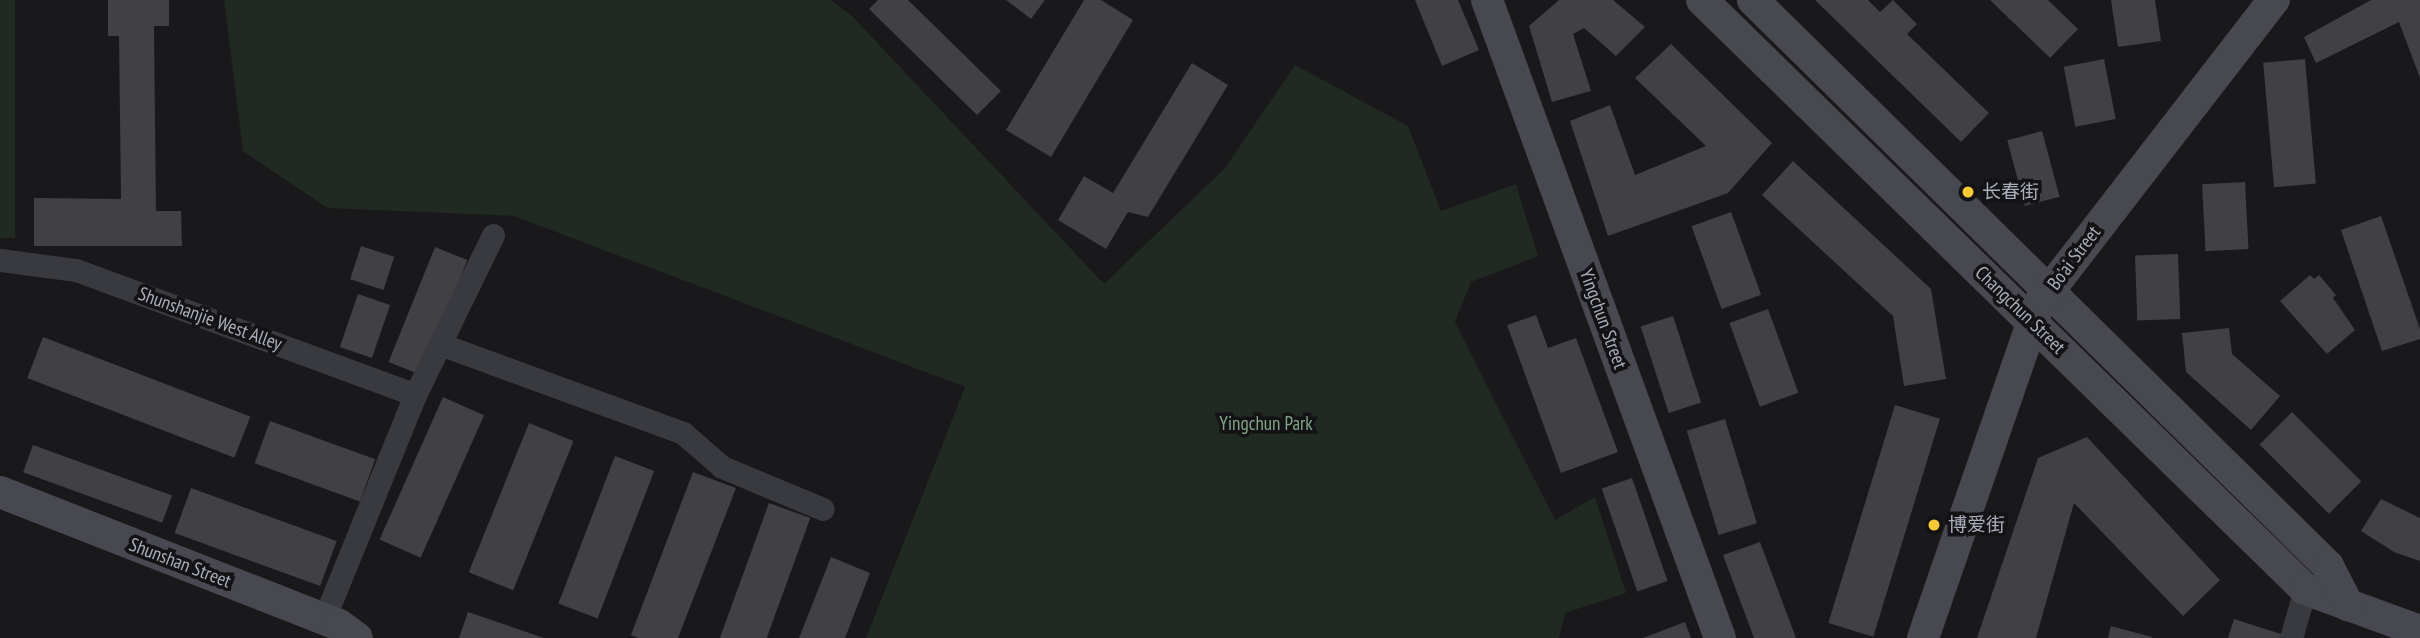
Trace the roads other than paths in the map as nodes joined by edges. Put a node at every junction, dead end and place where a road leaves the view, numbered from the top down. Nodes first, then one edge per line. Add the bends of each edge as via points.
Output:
1 (1487, 0) edge
2 (1702, 0) edge
3 (1753, 0) edge
4 (2274, 0) edge
5 (493, 235) dead end
6 (0, 260) edge
7 (2049, 291) junction
8 (2032, 322) junction
9 (440, 344) junction
10 (415, 395) junction
11 (0, 492) edge
12 (823, 509) dead end
13 (2305, 589) junction
14 (2348, 605) junction
15 (324, 619) junction
16 (2420, 631) edge
17 (356, 638) edge
18 (1720, 638) edge
19 (1923, 638) edge
20 (2291, 638) edge

1 - 18 street, Yingchun Street
2 - 8 street, Changchun Street
3 - 7 street, Changchun Street
4 - 7 street, Bo'ai Street
5 - 9 street
6 - 10 street, Shunshanjie West Alley via 76,270
7 - 8 street, Bo'ai Street
7 - 14 street, Changchun Street via 2328,566
8 - 13 street, Changchun Street
8 - 19 street, Bo'ai Street
9 - 10 street
9 - 12 street via 683,432 722,467
10 - 15 street
11 - 15 street, Shunshan Street
13 - 14 street, Changchun Street
13 - 20 street
14 - 16 street, Changchun Street
15 - 17 street, Shunshan Street

